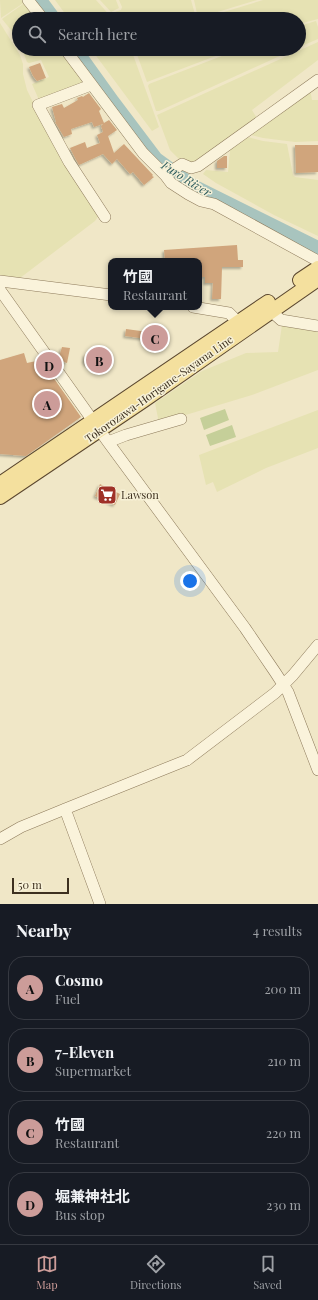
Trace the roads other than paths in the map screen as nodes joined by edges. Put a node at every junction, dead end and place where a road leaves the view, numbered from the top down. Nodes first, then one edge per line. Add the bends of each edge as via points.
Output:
1 (28, 0) edge
2 (37, 12) edge
3 (70, 56) edge
4 (318, 80) edge
5 (91, 85) junction
6 (165, 175) junction
7 (104, 216) dead end
8 (318, 261) edge
9 (318, 268) edge
10 (318, 279) edge
11 (0, 281) edge
12 (0, 290) edge
13 (108, 295) edge
14 (202, 308) edge
15 (271, 311) junction
16 (238, 322) junction
17 (318, 326) edge
18 (181, 419) dead end
19 (96, 425) junction
20 (108, 442) junction
21 (0, 484) edge
22 (0, 497) edge
23 (318, 645) edge
24 (283, 684) junction
25 (318, 770) edge
26 (65, 809) junction
27 (0, 839) edge
28 (100, 904) edge

1 - 2 street
3 - 5 street
4 - 6 street via 198,166 191,168 182,164
5 - 6 street via 143,153
5 - 7 street via 38,105 69,162
6 - 8 street via 171,183 188,194 214,204
9 - 16 main road, Tokorozawa-Horigane-Sayama Line
10 - 15 main road, Tokorozawa-Horigane-Sayama Line
11 - 13 street
12 - 19 street
14 - 16 street via 229,313
15 - 17 street via 281,320
15 - 19 main road, Tokorozawa-Horigane-Sayama Line
16 - 19 main road, Tokorozawa-Horigane-Sayama Line
18 - 20 street
19 - 20 street
19 - 21 main road, Tokorozawa-Horigane-Sayama Line
19 - 22 main road, Tokorozawa-Horigane-Sayama Line
20 - 24 street via 241,622
23 - 24 street
24 - 25 street
24 - 26 street via 275,693 186,760
26 - 27 street
26 - 28 street

